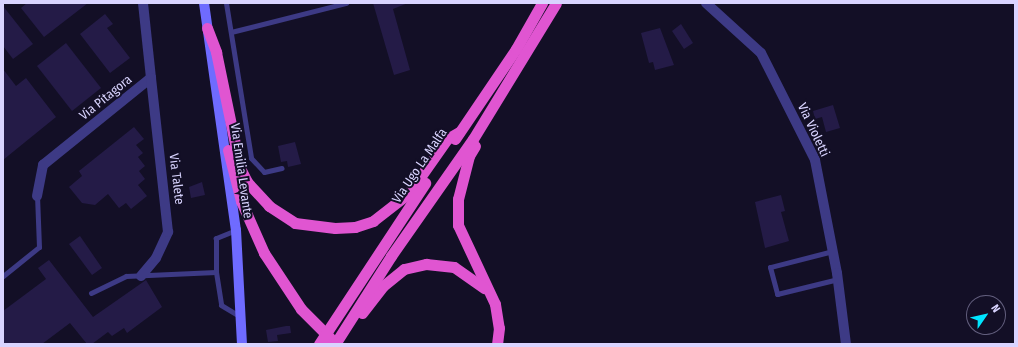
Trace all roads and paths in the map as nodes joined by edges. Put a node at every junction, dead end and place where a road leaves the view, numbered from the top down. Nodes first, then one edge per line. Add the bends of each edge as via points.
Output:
1 (143, 3) edge
2 (204, 3) edge
3 (226, 3) edge
4 (346, 3) edge
5 (542, 3) edge
6 (556, 3) edge
7 (561, 3) edge
8 (706, 3) edge
9 (207, 28) junction
10 (231, 32) junction
11 (151, 78) junction
12 (222, 126) junction
13 (459, 132) junction
14 (282, 168) dead end
15 (38, 196) joint
16 (236, 230) junction
17 (833, 251) junction
18 (216, 272) junction
19 (3, 276) edge
20 (141, 276) junction
21 (838, 279) junction
22 (91, 293) dead end
23 (490, 294) junction
24 (242, 317) junction
25 (242, 344) edge
26 (319, 344) edge
27 (336, 344) edge
28 (497, 344) edge
29 (846, 344) edge

1 - 11 street, Via Pitagora
2 - 9 main road, Via Emilia Levante
3 - 10 lane
4 - 10 lane
5 - 13 highway, Via Ugo La Malfa via 516,49
6 - 27 highway, Via Ugo La Malfa via 473,139 391,256
7 - 23 highway via 469,156 458,199 458,225
8 - 17 street, Via Violetti via 761,53 815,160
9 - 12 main road, Via Emilia Levante
9 - 13 highway via 216,52 240,168 252,188 269,206 295,223 335,228 355,227 373,221 409,193 447,140
10 - 14 lane via 251,158 264,172
11 - 15 street, Via Pitagora via 44,165
11 - 20 street, Via Talete via 168,232 156,258
12 - 16 main road, Via Emilia Levante
12 - 27 highway via 234,178 256,238 290,294 312,322
13 - 26 highway, Via Ugo La Malfa
15 - 19 lane via 39,247
16 - 18 lane via 216,238
16 - 24 main road, Via Emilia Levante
17 - 21 street, Via Violetti
17 - 21 lane via 770,267 777,294
18 - 20 lane
18 - 24 lane via 221,305
20 - 22 lane via 126,276
21 - 29 street, Via Violetti
23 - 27 highway via 454,267 426,264 404,269 383,286
23 - 28 highway via 499,317
24 - 25 main road, Via Emilia Levante

